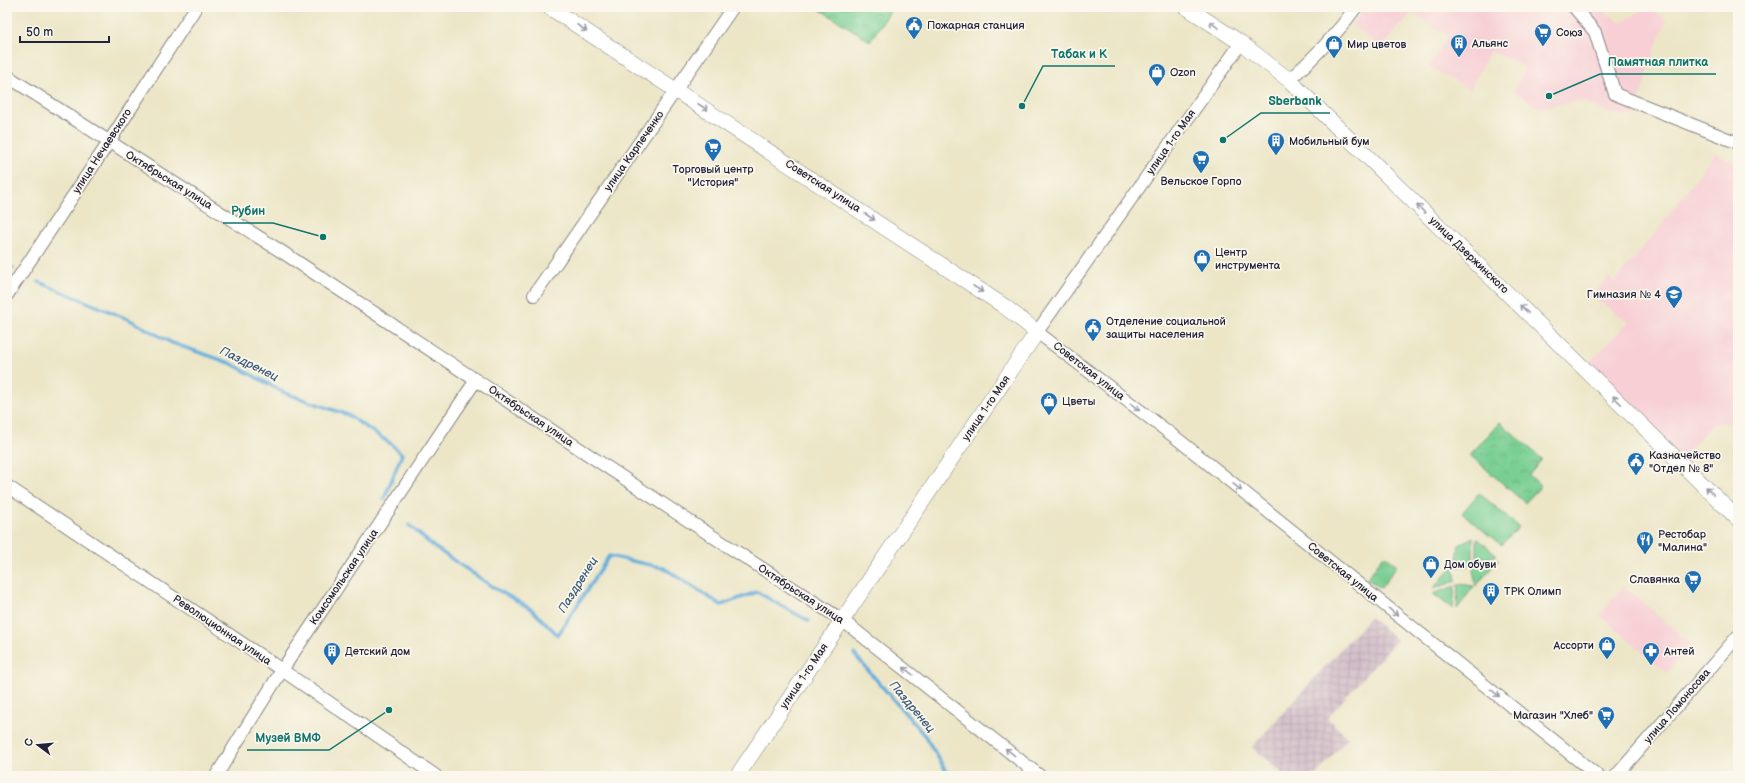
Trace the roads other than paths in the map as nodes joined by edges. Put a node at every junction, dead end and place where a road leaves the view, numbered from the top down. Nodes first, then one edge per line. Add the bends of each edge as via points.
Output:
1 (196, 7) edge
2 (550, 7) edge
3 (733, 7) edge
4 (1186, 7) edge
5 (1356, 7) edge
6 (1574, 7) edge
7 (1241, 43) junction
8 (7, 76) edge
9 (1289, 80) junction
10 (676, 90) junction
11 (109, 142) junction
12 (1738, 144) edge
13 (7, 295) edge
14 (534, 295) dead end
15 (1037, 332) junction
16 (476, 380) junction
17 (7, 486) edge
18 (1738, 518) edge
19 (842, 620) junction
20 (1738, 636) edge
21 (282, 670) junction
22 (216, 776) edge
23 (436, 776) edge
24 (737, 776) edge
25 (1040, 776) edge
26 (1598, 776) edge
27 (1616, 776) edge

1 - 11 street, улица Нечаевского
2 -> 10 main road, Советская улица
3 - 10 street, улица Карпеченко
7 -> 4 main road, улица Дзержинского
5 - 9 street via 1314,57
6 - 12 street via 1595,32 1615,94
7 - 9 main road, улица Дзержинского
7 - 15 street, улица 1-го Мая
8 - 11 street, Октябрьская улица
18 -> 9 main road, улица Дзержинского
10 - 14 street, улица Карпеченко
10 -> 15 main road, Советская улица via 1004,306
11 - 13 street, улица Нечаевского
11 - 16 street, Октябрьская улица via 293,258
15 - 19 main road, улица 1-го Мая
15 -> 26 street, Советская улица via 1180,441
16 - 19 street, Октябрьская улица
16 - 21 street, Комсомольская улица
17 - 21 street, Революционная улица
19 - 24 main road, улица 1-го Мая
25 -> 19 street, Октябрьская улица
20 - 27 street, улица Ломоносова
21 - 22 street, Комсомольская улица
21 - 23 street, Революционная улица

